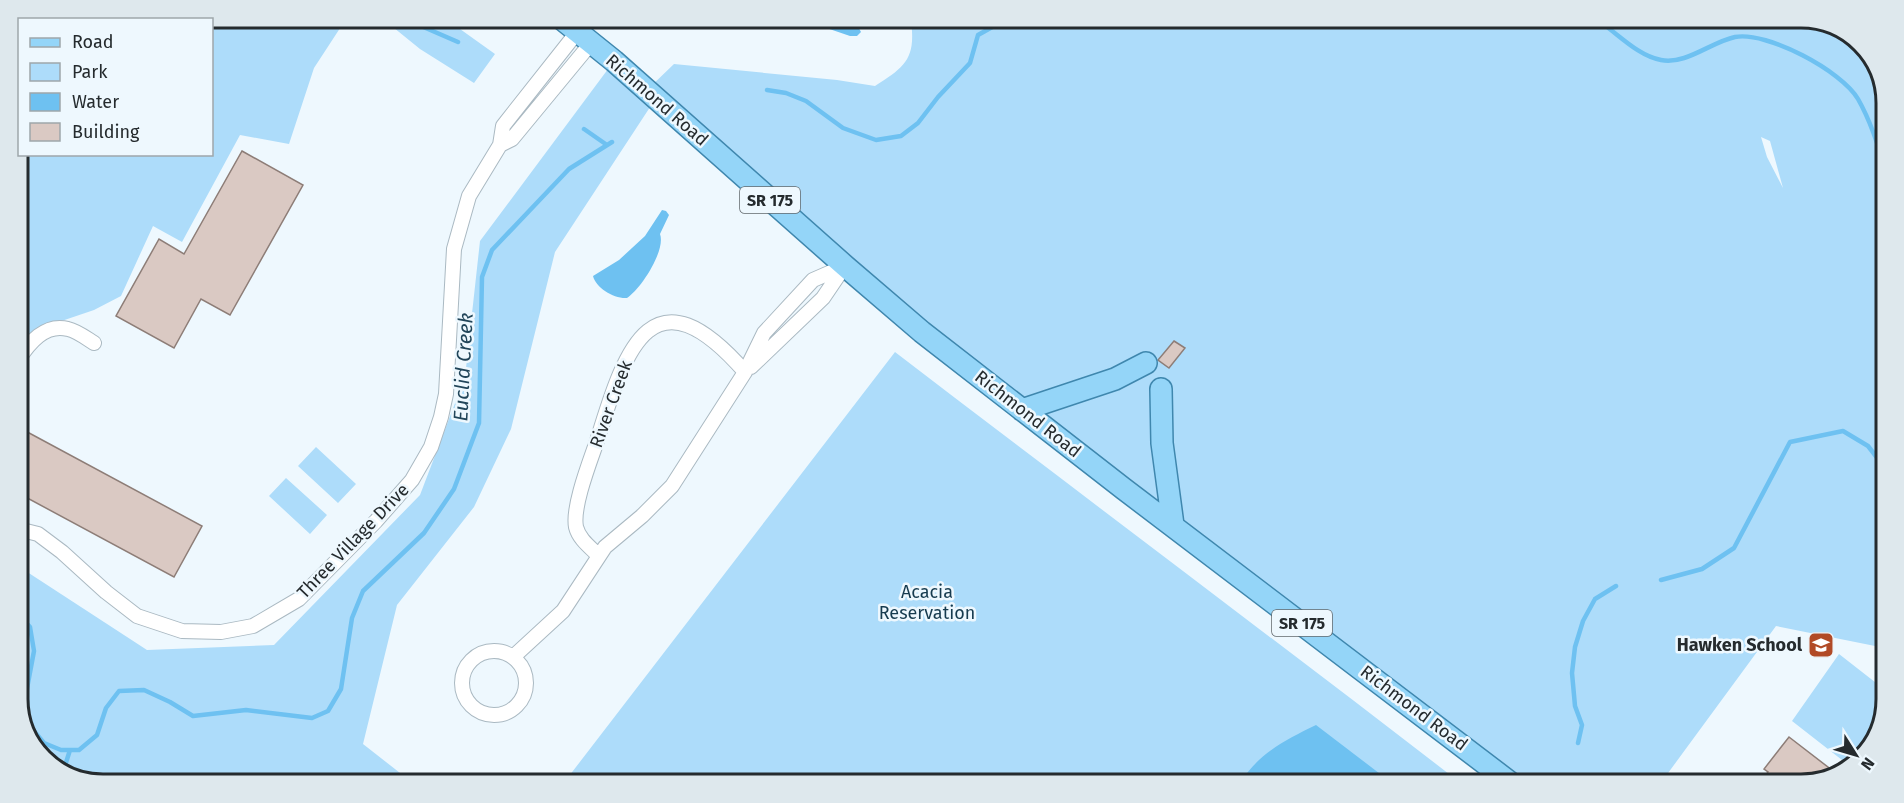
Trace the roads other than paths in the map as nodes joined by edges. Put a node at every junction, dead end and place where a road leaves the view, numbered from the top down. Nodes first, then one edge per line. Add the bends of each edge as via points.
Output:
1 (577, 31) edge
2 (845, 266) junction
3 (29, 343) edge
4 (94, 343) dead end
5 (1146, 363) dead end
6 (746, 372) junction
7 (1161, 389) dead end
8 (1022, 410) junction
9 (1173, 525) junction
10 (29, 532) edge
11 (598, 555) junction
12 (513, 657) junction
13 (1499, 774) edge

1 - 2 main road, Richmond Road / SR 175
1 - 10 street, Three Village Drive via 503,126 500,146 470,196 454,249 446,394 430,447 412,480 299,599 253,626 221,632 182,631 137,616 62,552
2 - 6 street via 823,298
2 - 6 street via 813,280 764,333
2 - 8 main road, Richmond Road / SR 175
3 - 4 street via 55,327 69,329
5 - 8 main road via 1115,379
6 - 11 street via 672,486
6 - 11 street, River Creek via 710,338 675,321 656,325 640,337 627,357 578,502 576,525 580,537
7 - 9 main road via 1162,443
8 - 9 main road, Richmond Road / SR 175
9 - 13 main road, Richmond Road / SR 175
11 - 12 street via 563,611
12 - 12 street via 525,675 523,696 508,712 487,715 477,711 469,704 461,685 467,665 483,653 504,652

